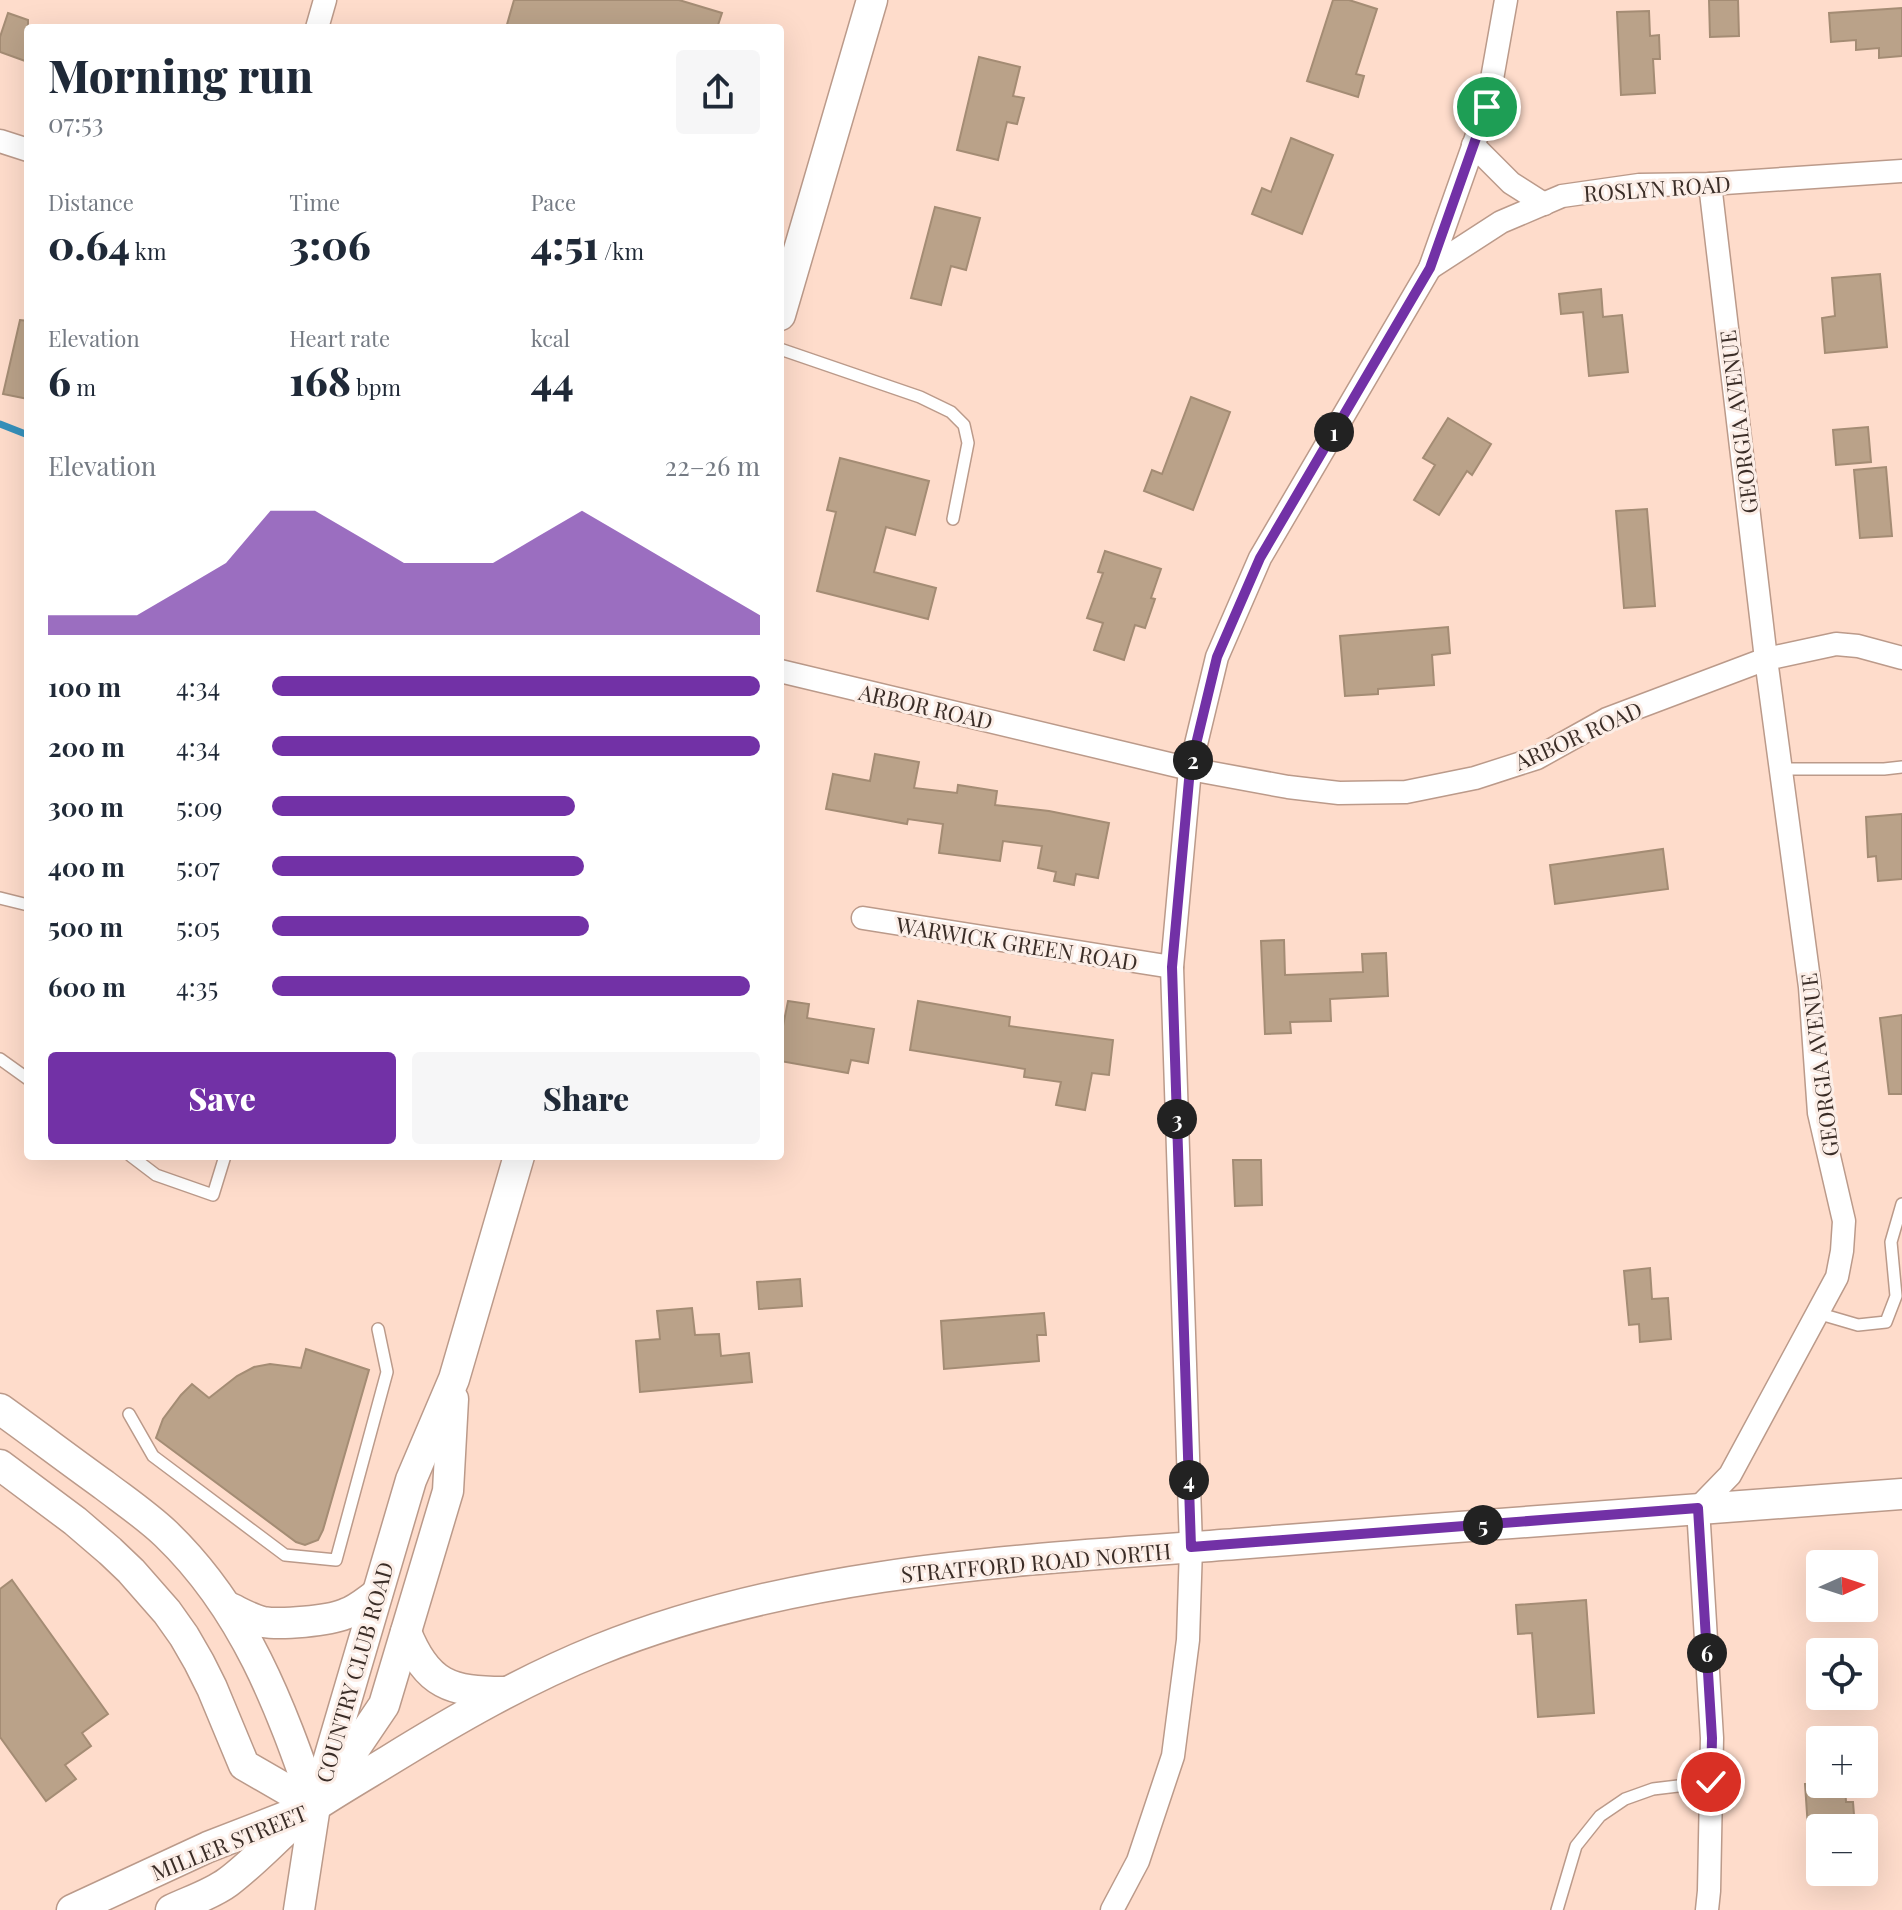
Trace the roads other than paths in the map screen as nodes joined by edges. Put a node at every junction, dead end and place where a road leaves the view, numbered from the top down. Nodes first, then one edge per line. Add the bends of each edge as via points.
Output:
1 (325, 0) edge
2 (872, 0) edge
3 (1506, 0) edge
4 (318, 24) edge
5 (0, 141) edge
6 (1473, 145) junction
7 (24, 149) edge
8 (1902, 171) edge
9 (1710, 184) junction
10 (1544, 204) junction
11 (1430, 268) junction
12 (784, 301) edge
13 (784, 350) edge
14 (953, 519) dead end
15 (1902, 658) edge
16 (1766, 659) junction
17 (784, 672) edge
18 (1902, 767) edge
19 (1190, 769) junction
20 (1781, 769) junction
21 (0, 898) edge
22 (24, 904) edge
23 (863, 918) dead end
24 (1172, 967) junction
25 (0, 1059) edge
26 (24, 1076) edge
27 (136, 1160) edge
28 (224, 1160) edge
29 (518, 1160) edge
30 (1902, 1204) edge
31 (1817, 1313) junction
32 (378, 1329) dead end
33 (454, 1379) junction
34 (0, 1409) edge
35 (129, 1414) dead end
36 (0, 1465) edge
37 (1902, 1494) edge
38 (1698, 1508) junction
39 (1191, 1547) junction
40 (377, 1594) junction
41 (228, 1607) junction
42 (406, 1632) junction
43 (504, 1692) junction
44 (1711, 1782) junction
45 (315, 1806) junction
46 (72, 1910) edge
47 (171, 1910) edge
48 (299, 1910) edge
49 (1112, 1910) edge
50 (1557, 1910) edge
51 (1707, 1910) edge

1 - 4 street
2 - 12 main road
3 - 6 street via 1487,107
5 - 7 street
6 - 10 street via 1511,183
6 - 11 street
8 - 9 street, ROSLYN ROAD
9 - 10 street, ROSLYN ROAD via 1639,185 1562,196
9 - 16 street, GEORGIA AVENUE
10 - 11 street, ROSLYN ROAD via 1501,222
11 - 19 street via 1260,558 1217,657
13 - 14 lane via 951,412 964,425 968,443
15 - 16 street, ARBOR ROAD via 1836,644
16 - 19 street, ARBOR ROAD via 1607,719 1537,758 1406,792 1339,793
16 - 20 street, GEORGIA AVENUE
17 - 19 street, ARBOR ROAD
18 - 20 lane
19 - 24 street
20 - 31 street, GEORGIA AVENUE via 1810,987 1819,1113 1844,1221 1837,1277
21 - 22 lane
23 - 24 street, WARWICK GREEN ROAD
24 - 39 street
25 - 26 lane
27 - 28 lane via 156,1175 213,1195
29 - 33 main road, COUNTRY CLUB ROAD
30 - 31 lane via 1891,1242 1896,1296 1886,1322 1858,1325
31 - 38 street, GEORGIA AVENUE via 1730,1475
32 - 35 lane via 387,1372 336,1560 285,1555 153,1456
33 - 40 main road, COUNTRY CLUB ROAD via 411,1480
33 - 42 main road, COUNTRY CLUB ROAD via 448,1491
34 - 41 main road via 165,1533
36 - 45 main road via 110,1551 167,1612 205,1675 244,1765
37 - 38 main road, STRATFORD ROAD NORTH
38 - 39 main road, STRATFORD ROAD NORTH
38 - 44 street
39 - 43 main road, STRATFORD ROAD NORTH via 993,1564 800,1591 648,1632
39 - 49 street via 1188,1640 1173,1756 1138,1861
40 - 41 main road via 344,1615 281,1623 250,1618
40 - 45 main road, COUNTRY CLUB ROAD
41 - 45 main road via 265,1676
42 - 43 main road via 422,1664 436,1678 473,1692
42 - 45 main road, COUNTRY CLUB ROAD via 384,1705
43 - 45 main road, STRATFORD ROAD NORTH
44 - 50 lane via 1653,1789 1600,1816 1576,1846
44 - 51 street
45 - 46 main road, MILLER STREET via 208,1847
45 - 47 main road, MILLER STREET via 225,1885
45 - 48 main road

